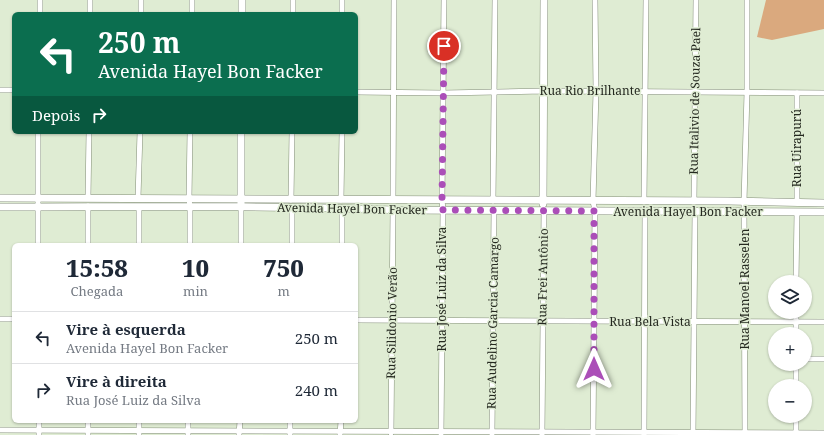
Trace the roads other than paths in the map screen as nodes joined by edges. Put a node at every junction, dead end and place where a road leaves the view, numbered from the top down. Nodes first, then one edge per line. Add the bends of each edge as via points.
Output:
1 (40, 0) edge
2 (90, 0) edge
3 (141, 0) edge
4 (192, 0) edge
5 (242, 0) edge
6 (293, 0) edge
7 (342, 0) edge
8 (394, 0) edge
9 (444, 0) edge
10 (495, 0) edge
11 (544, 0) edge
12 (595, 0) edge
13 (646, 0) edge
14 (696, 0) edge
15 (747, 0) edge
16 (40, 12) edge
17 (90, 12) edge
18 (141, 12) edge
19 (192, 12) edge
20 (242, 12) edge
21 (293, 12) edge
22 (342, 12) edge
23 (0, 90) edge
24 (12, 90) edge
25 (494, 91) junction
26 (544, 91) junction
27 (645, 91) junction
28 (358, 92) edge
29 (393, 92) junction
30 (596, 92) junction
31 (696, 92) junction
32 (747, 92) junction
33 (443, 93) junction
34 (797, 93) junction
35 (824, 93) edge
36 (38, 134) edge
37 (88, 134) edge
38 (140, 134) edge
39 (190, 134) edge
40 (241, 134) edge
41 (292, 134) edge
42 (342, 134) edge
43 (0, 198) edge
44 (37, 198) junction
45 (88, 198) junction
46 (138, 198) junction
47 (189, 199) junction
48 (240, 200) junction
49 (291, 200) junction
50 (341, 200) junction
51 (393, 200) junction
52 (442, 200) junction
53 (493, 200) junction
54 (543, 201) junction
55 (594, 201) junction
56 (644, 201) junction
57 (694, 201) junction
58 (744, 202) junction
59 (797, 203) junction
60 (824, 203) edge
61 (88, 206) junction
62 (0, 207) edge
63 (38, 207) junction
64 (139, 207) junction
65 (190, 207) junction
66 (241, 207) junction
67 (292, 208) junction
68 (342, 208) junction
69 (393, 210) junction
70 (443, 210) junction
71 (494, 211) junction
72 (544, 211) junction
73 (594, 211) junction
74 (645, 212) junction
75 (695, 212) junction
76 (745, 212) junction
77 (797, 212) junction
78 (824, 212) edge
79 (38, 243) edge
80 (88, 243) edge
81 (139, 243) edge
82 (190, 243) edge
83 (241, 243) edge
84 (292, 243) edge
85 (342, 243) edge
86 (796, 275) edge
87 (0, 319) edge
88 (12, 319) edge
89 (358, 320) edge
90 (393, 321) junction
91 (442, 321) junction
92 (492, 321) junction
93 (643, 321) junction
94 (693, 321) junction
95 (542, 322) junction
96 (594, 322) junction
97 (745, 322) junction
98 (796, 322) junction
99 (824, 322) edge
100 (796, 327) edge
101 (812, 359) edge
102 (824, 359) edge
103 (240, 423) edge
104 (796, 423) edge
105 (0, 430) edge
106 (39, 433) edge
107 (88, 433) edge
108 (139, 433) edge
109 (188, 433) edge
110 (239, 433) edge
111 (290, 433) edge
112 (340, 433) edge
113 (391, 433) edge
114 (441, 433) edge
115 (824, 433) edge
116 (492, 434) edge
117 (542, 434) edge
118 (593, 434) edge
119 (644, 434) edge
120 (693, 434) edge
121 (745, 434) edge
122 (796, 434) edge

1 - 16 street
2 - 17 street
3 - 18 street
4 - 19 street
5 - 20 main road
6 - 21 street
7 - 22 street
8 - 29 street
9 - 33 street, Rua José Luiz da Silva
10 - 25 street
11 - 26 main road, Rua Frei Antônio
12 - 30 street
13 - 27 street
14 - 31 street, Rua Italivio de Souza Pael
15 - 32 street, Rua Manoel Rasselen
23 - 24 street
25 - 26 street, Rua Rio Brilhante
25 - 33 street, Rua Rio Brilhante
25 - 53 street
26 - 30 street, Rua Rio Brilhante
26 - 54 main road, Rua Frei Antônio
27 - 30 street, Rua Rio Brilhante
27 - 31 street, Rua Rio Brilhante
27 - 56 street
28 - 29 street, Rua Rio Brilhante
29 - 33 street, Rua Rio Brilhante
29 - 51 street
30 - 55 street
31 - 32 street, Rua Rio Brilhante
31 - 57 street, Rua Italivio de Souza Pael
32 - 34 street, Rua Rio Brilhante
32 - 58 street, Rua Manoel Rasselen
33 - 52 street, Rua José Luiz da Silva
34 - 35 street, Rua Rio Brilhante
34 - 59 street, Rua Uirapurú
36 - 44 street
37 - 45 street
38 - 46 street
39 - 47 street
40 - 48 main road
41 - 49 street
42 - 50 street
43 - 44 main road, Avenida Hayel Bon Facker
44 - 45 main road, Avenida Hayel Bon Facker
44 - 63 street
45 - 46 main road, Avenida Hayel Bon Facker
46 - 47 main road, Avenida Hayel Bon Facker
47 - 48 main road, Avenida Hayel Bon Facker
47 - 65 street
48 - 49 main road, Avenida Hayel Bon Facker
48 - 66 main road
49 - 50 main road, Avenida Hayel Bon Facker
50 - 51 main road, Avenida Hayel Bon Facker
51 - 52 main road, Avenida Hayel Bon Facker
52 - 53 main road, Avenida Hayel Bon Facker
52 - 70 street, Rua José Luiz da Silva
53 - 54 main road, Avenida Hayel Bon Facker
54 - 55 main road, Avenida Hayel Bon Facker
54 - 72 main road, Rua Frei Antônio
55 - 56 main road, Avenida Hayel Bon Facker
55 - 73 street
56 - 57 main road, Avenida Hayel Bon Facker
57 - 58 main road, Avenida Hayel Bon Facker
58 - 59 main road, Avenida Hayel Bon Facker
58 - 76 street, Rua Manoel Rasselen
59 - 60 main road, Avenida Hayel Bon Facker
61 - 63 main road, Avenida Hayel Bon Facker
61 - 64 main road, Avenida Hayel Bon Facker
61 - 80 street
62 - 63 main road, Avenida Hayel Bon Facker
63 - 79 street
64 - 65 main road, Avenida Hayel Bon Facker
64 - 81 street
65 - 66 main road, Avenida Hayel Bon Facker
65 - 82 street
66 - 67 main road, Avenida Hayel Bon Facker
66 - 83 street
67 - 68 main road, Avenida Hayel Bon Facker
67 - 84 street
68 - 69 main road, Avenida Hayel Bon Facker
68 - 85 street
69 - 70 main road, Avenida Hayel Bon Facker
69 - 90 street, Rua Silidonio Verão
70 - 71 main road, Avenida Hayel Bon Facker
70 - 91 street, Rua José Luiz da Silva
71 - 72 main road, Avenida Hayel Bon Facker
71 - 92 street, Rua Audelino Garcia Camargo
72 - 73 main road, Avenida Hayel Bon Facker
72 - 95 street, Rua Frei Antônio
73 - 74 main road, Avenida Hayel Bon Facker
73 - 96 street
74 - 75 main road, Avenida Hayel Bon Facker
74 - 93 street
75 - 76 main road, Avenida Hayel Bon Facker
75 - 94 street
76 - 77 main road, Avenida Hayel Bon Facker
76 - 97 street, Rua Manoel Rasselen
77 - 78 main road, Avenida Hayel Bon Facker
77 - 86 street
87 - 88 street
89 - 90 street, Rua Bela Vista
90 - 91 street, Rua Bela Vista
90 - 113 street, Rua Silidonio Verão
91 - 92 street, Rua Bela Vista
91 - 114 street, Rua José Luiz da Silva
92 - 95 street, Rua Bela Vista
92 - 116 street, Rua Audelino Garcia Camargo
93 - 94 street, Rua Bela Vista
93 - 96 street, Rua Bela Vista
93 - 119 street
94 - 97 street, Rua Bela Vista
94 - 120 street
95 - 96 street, Rua Bela Vista
95 - 117 street, Rua Frei Antônio
96 - 118 street
97 - 98 street, Rua Bela Vista
97 - 121 street, Rua Manoel Rasselen
98 - 99 street, Rua Bela Vista
98 - 100 street
101 - 102 street
103 - 110 street
104 - 122 street
105 - 106 street
106 - 107 street
107 - 108 street
108 - 109 street
109 - 110 street
110 - 111 street
111 - 112 street
112 - 113 street
113 - 114 street
114 - 116 street
115 - 122 street
116 - 117 street
117 - 118 street
118 - 119 street
119 - 120 street
120 - 121 street
121 - 122 street

